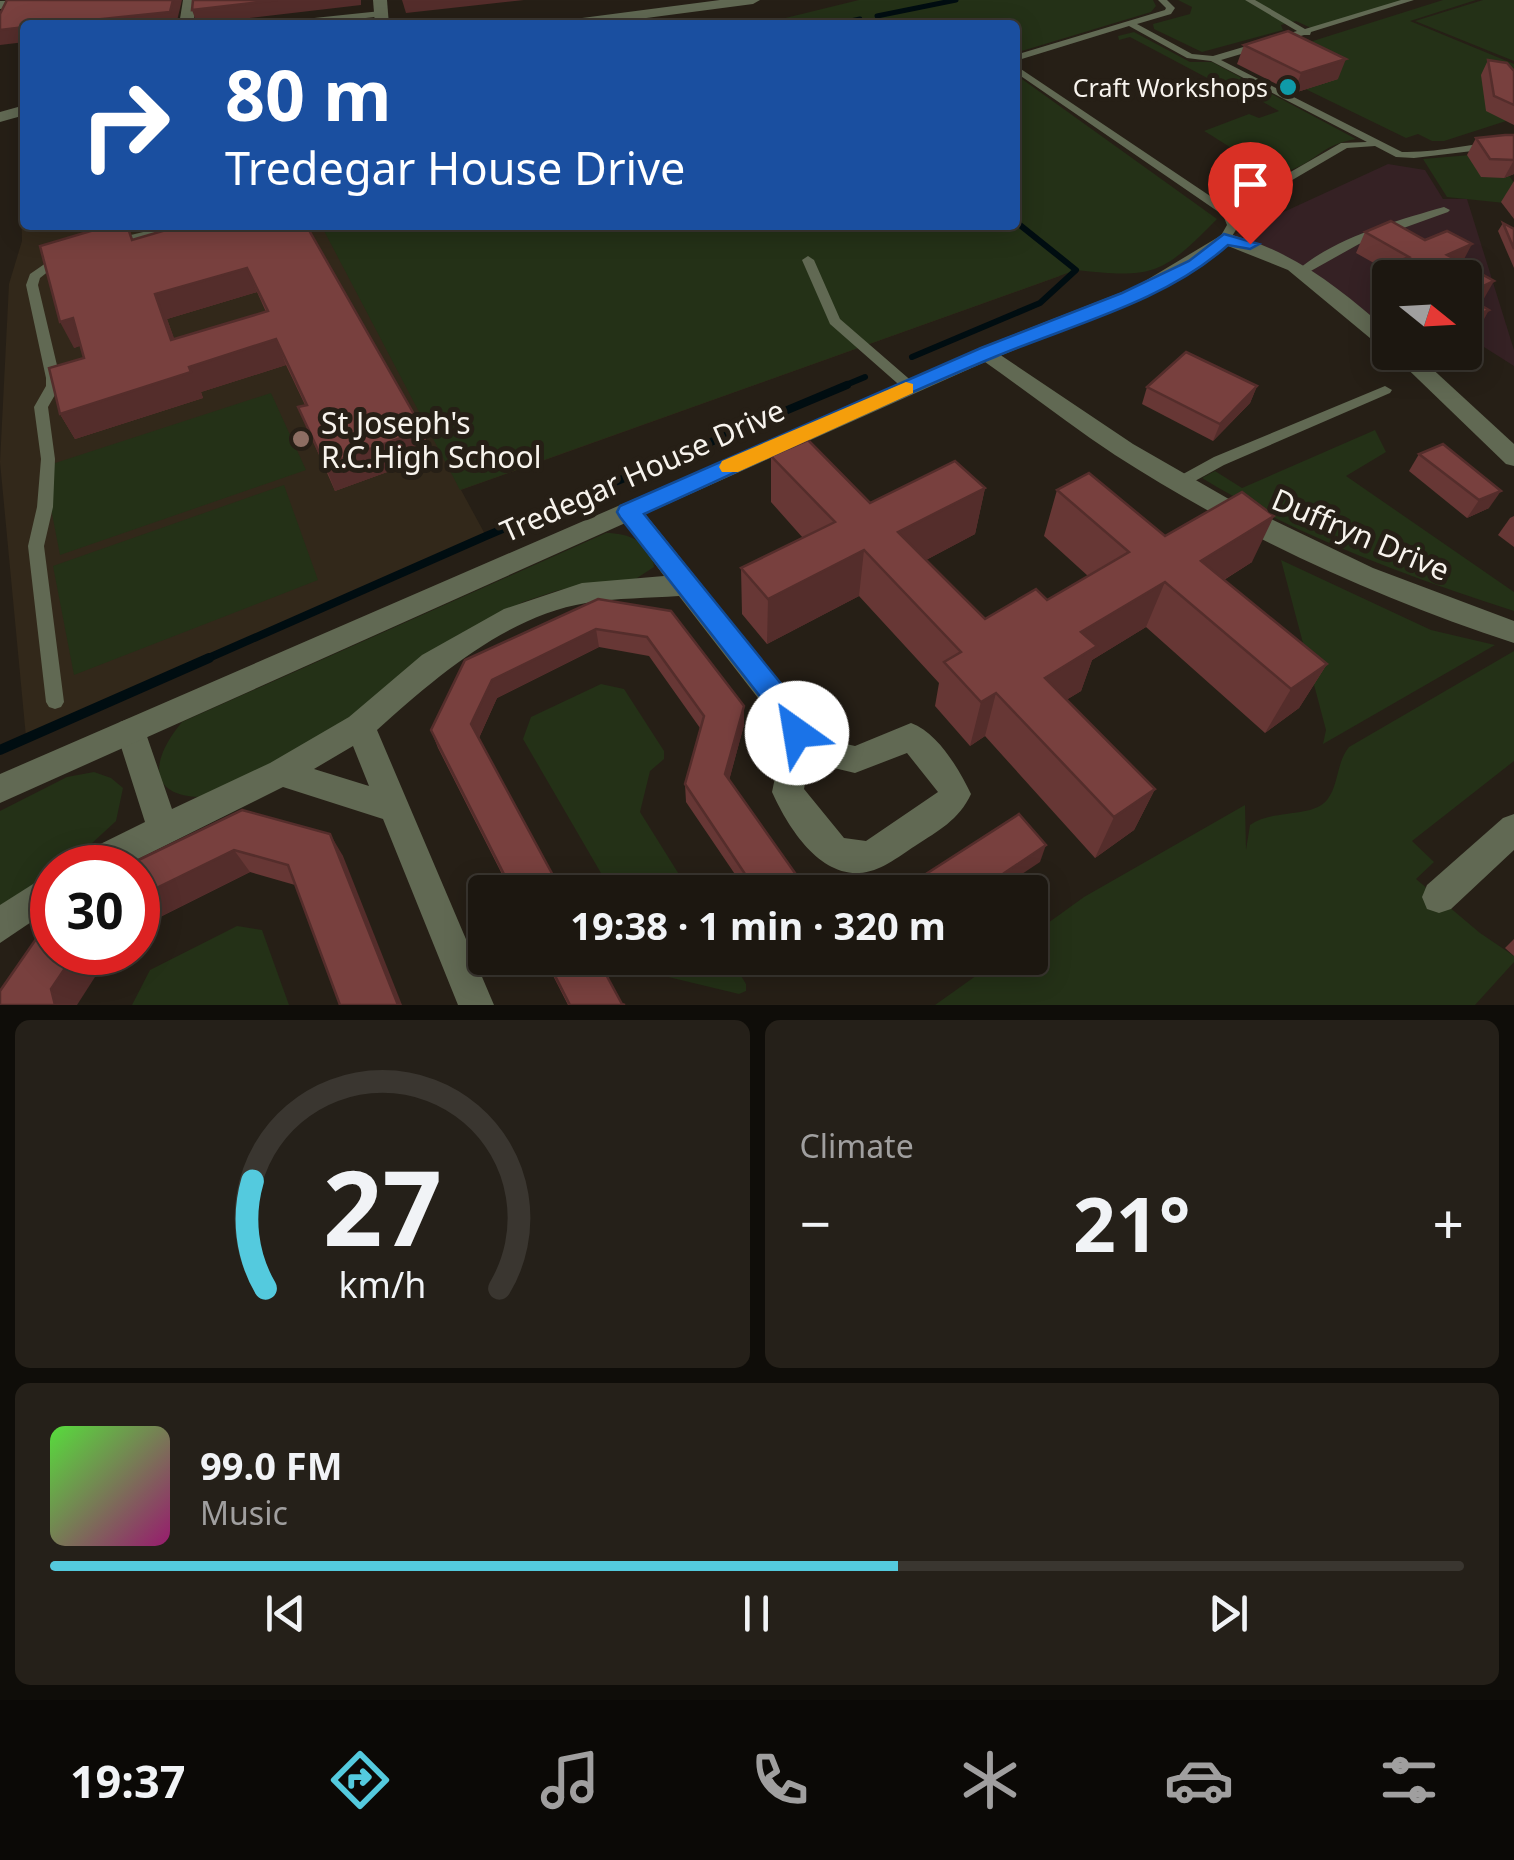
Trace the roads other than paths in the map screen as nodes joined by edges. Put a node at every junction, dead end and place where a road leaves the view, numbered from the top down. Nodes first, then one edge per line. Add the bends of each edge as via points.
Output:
1 (56, 0) edge
2 (754, 0) edge
3 (1162, 0) edge
4 (1249, 0) edge
5 (1410, 0) edge
6 (0, 6) edge
7 (383, 8) edge
8 (313, 20) edge
9 (598, 20) edge
10 (1131, 24) junction
11 (1306, 33) junction
12 (1020, 57) edge
13 (1213, 60) junction
14 (1020, 71) edge
15 (1514, 144) edge
16 (1377, 145) junction
17 (1444, 210) dead end
18 (1228, 213) junction
19 (165, 230) edge
20 (95, 237) edge
21 (1224, 239) junction
22 (808, 260) dead end
23 (1306, 269) junction
24 (1372, 327) edge
25 (988, 352) junction
26 (1420, 370) edge
27 (910, 386) junction
28 (1384, 390) dead end
29 (1514, 458) edge
30 (1179, 483) junction
31 (628, 512) junction
32 (686, 585) junction
33 (1514, 632) edge
34 (55, 702) dead end
35 (360, 726) junction
36 (131, 731) junction
37 (796, 744) junction
38 (281, 772) junction
39 (0, 789) edge
40 (394, 808) junction
41 (163, 830) junction
42 (1514, 830) edge
43 (133, 845) edge
44 (1439, 897) dead end
45 (30, 904) edge
46 (0, 926) edge
47 (476, 1005) edge

1 - 6 street
2 - 9 street
3 - 10 lane via 1168,12
4 - 11 lane
5 - 11 lane
7 - 8 lane
10 - 12 lane
10 - 13 lane via 1190,56
11 - 13 lane
13 - 16 lane
14 - 18 lane
15 - 16 lane via 1410,156
16 - 18 lane via 1345,145
17 - 23 lane via 1366,236
18 - 21 lane via 1232,226
19 - 20 lane via 116,242
20 - 34 lane via 48,264 32,285 53,378 41,407 48,459 36,546
21 - 23 street
21 - 25 street, Tredegar House Drive via 1196,264 1145,289
22 - 27 lane via 834,322
23 - 24 street
25 - 27 street, Tredegar House Drive
25 - 30 street, Duffryn Drive
26 - 29 street
27 - 31 street, Tredegar House Drive
28 - 30 lane
30 - 33 street, Duffryn Drive via 1280,537
31 - 32 street
31 - 36 street, Tredegar House Drive
32 - 35 street via 582,593 514,617 432,663
32 - 37 street via 786,709
35 - 38 street
35 - 40 street
36 - 39 street, Tredegar House Drive
36 - 41 street
37 - 37 street via 788,792 841,856 872,855 944,809 955,794 911,736 868,760 841,760
38 - 40 street
38 - 41 street
40 - 47 street
41 - 43 street
42 - 44 street
45 - 46 street

